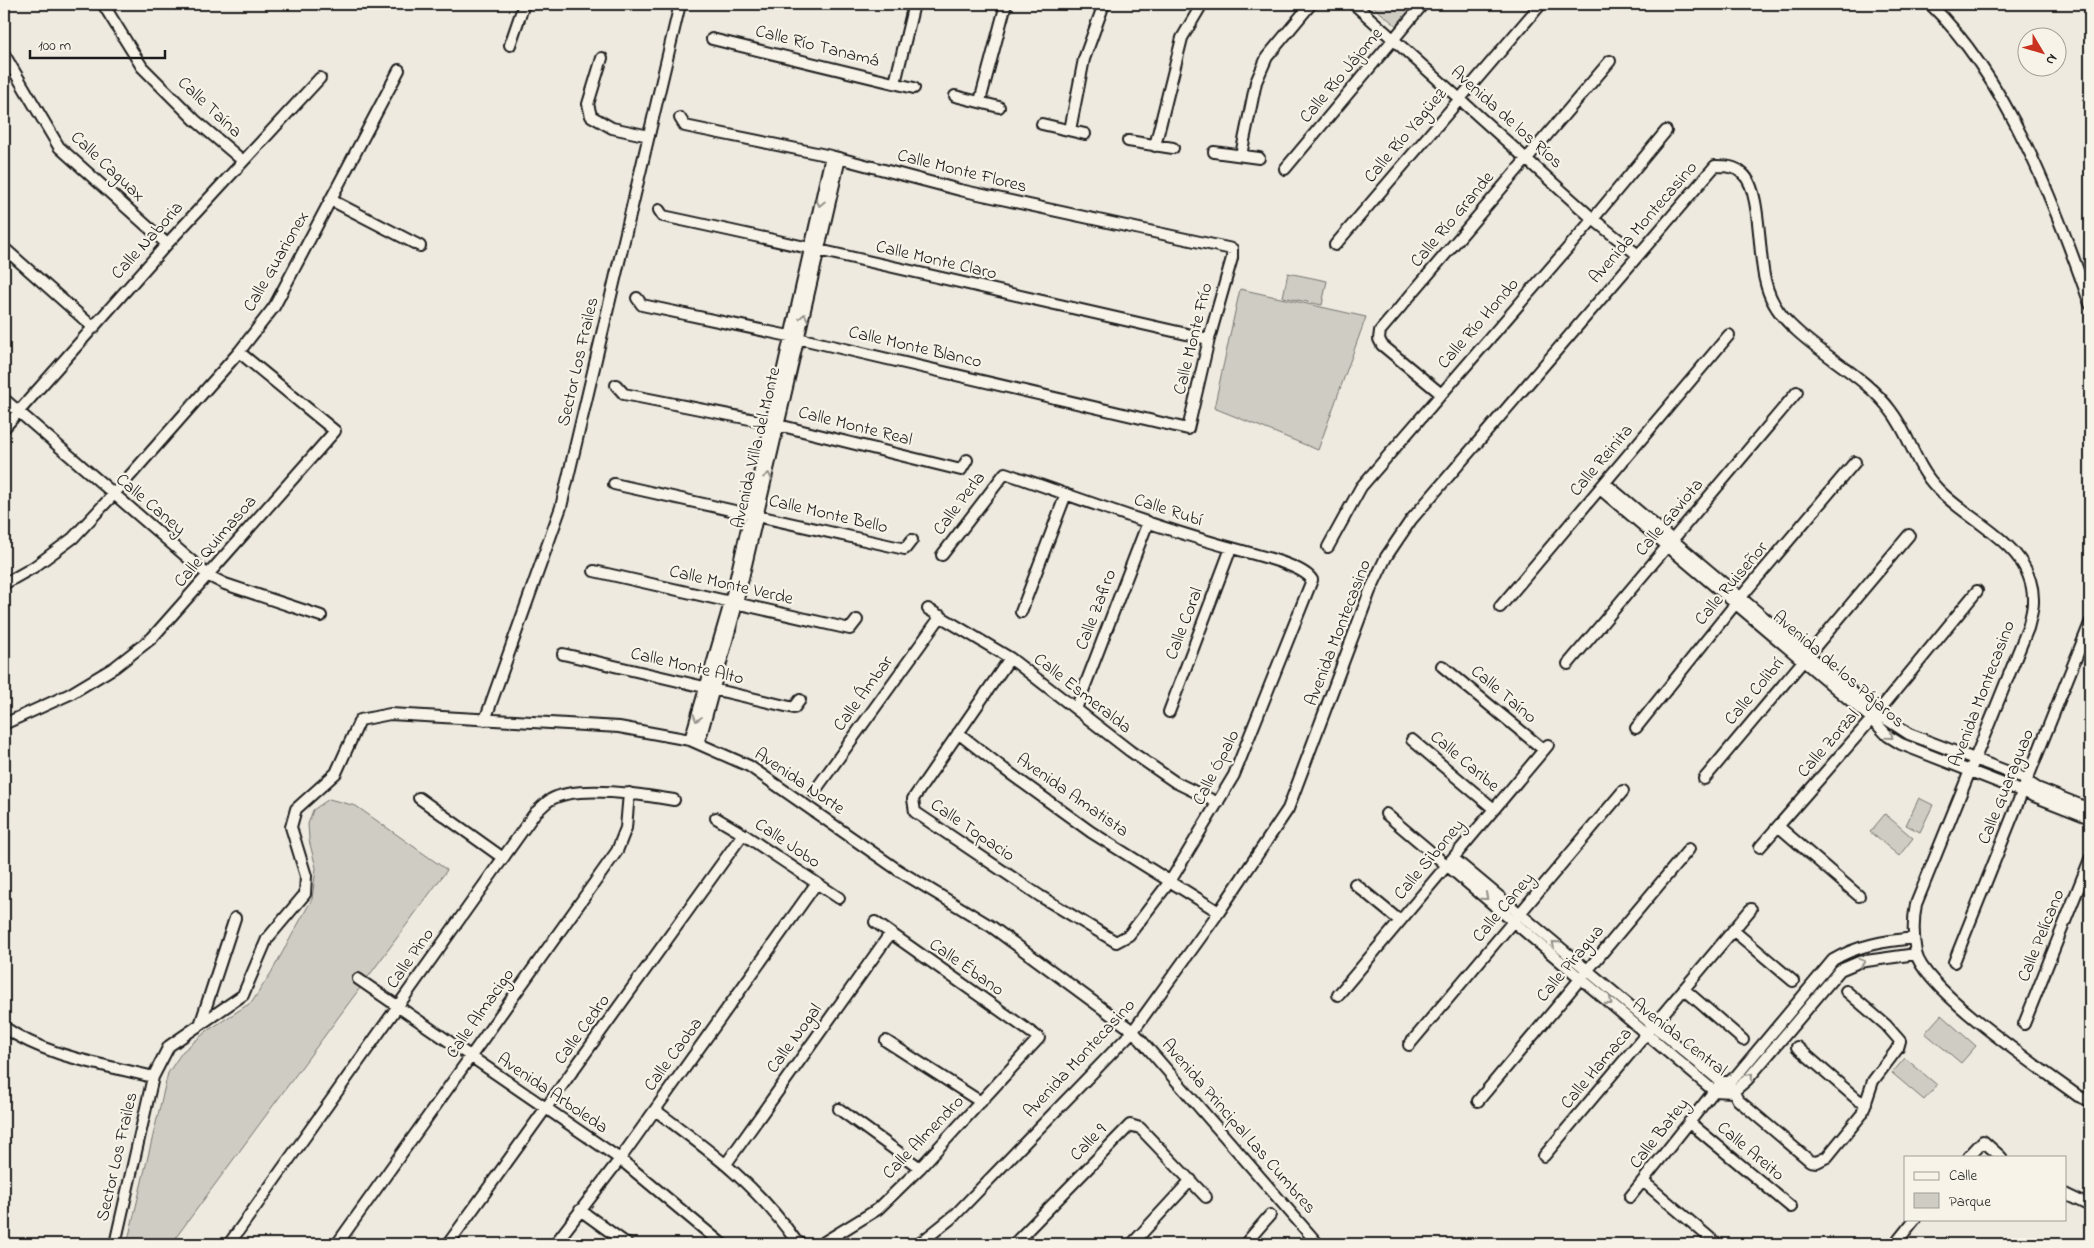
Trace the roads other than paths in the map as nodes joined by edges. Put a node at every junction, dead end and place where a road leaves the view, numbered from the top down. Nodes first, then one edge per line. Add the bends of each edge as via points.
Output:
1 (103, 4) edge
2 (524, 4) edge
3 (680, 4) edge
4 (914, 4) edge
5 (1006, 4) edge
6 (1104, 4) edge
7 (1202, 4) edge
8 (1311, 4) edge
9 (1354, 4) edge
10 (1423, 4) edge
11 (1541, 4) edge
12 (1930, 4) edge
13 (712, 39) dead end
14 (1395, 39) junction
15 (510, 45) dead end
16 (4, 54) edge
17 (602, 58) dead end
18 (1610, 61) dead end
19 (399, 70) dead end
20 (320, 78) dead end
21 (895, 83) junction
22 (914, 88) dead end
23 (955, 96) dead end
24 (1460, 98) junction
25 (980, 101) junction
26 (999, 107) dead end
27 (680, 118) dead end
28 (1042, 124) dead end
29 (1070, 130) junction
30 (1666, 131) dead end
31 (1085, 134) dead end
32 (649, 136) junction
33 (1128, 140) dead end
34 (1155, 146) junction
35 (1173, 148) dead end
36 (1214, 152) dead end
37 (1241, 155) junction
38 (835, 157) junction
39 (1259, 158) dead end
40 (1526, 159) junction
41 (243, 161) junction
42 (1285, 168) dead end
43 (331, 200) junction
44 (659, 210) dead end
45 (1593, 219) junction
46 (167, 244) junction
47 (1334, 245) dead end
48 (420, 246) dead end
49 (815, 247) junction
50 (4, 248) edge
51 (1638, 255) junction
52 (1232, 258) joint
53 (637, 298) dead end
54 (2090, 304) edge
55 (94, 328) junction
56 (1729, 335) dead end
57 (794, 337) junction
58 (1209, 339) junction
59 (239, 352) junction
60 (616, 385) dead end
61 (1797, 392) dead end
62 (1440, 394) junction
63 (4, 399) edge
64 (19, 413) junction
65 (774, 424) junction
66 (4, 428) edge
67 (1188, 429) joint
68 (967, 460) dead end
69 (1855, 462) dead end
70 (1005, 473) joint
71 (614, 484) dead end
72 (1602, 486) junction
73 (1066, 494) junction
74 (114, 496) junction
75 (754, 515) junction
76 (1148, 522) junction
77 (1909, 535) dead end
78 (912, 540) dead end
79 (1670, 543) junction
80 (1328, 547) dead end
81 (1231, 548) junction
82 (942, 555) dead end
83 (594, 571) dead end
84 (209, 576) junction
85 (4, 584) edge
86 (1310, 586) joint
87 (1977, 591) dead end
88 (1738, 600) junction
89 (734, 604) junction
90 (1500, 607) dead end
91 (928, 609) dead end
92 (1021, 612) dead end
93 (321, 616) dead end
94 (941, 616) junction
95 (857, 620) dead end
96 (2090, 624) edge
97 (562, 654) dead end
98 (1010, 658) junction
99 (1806, 658) junction
100 (1568, 664) dead end
101 (1442, 666) dead end
102 (711, 689) junction
103 (800, 700) dead end
104 (1076, 709) junction
105 (1169, 712) dead end
106 (1875, 716) junction
107 (485, 720) junction
108 (4, 724) edge
109 (1636, 728) dead end
110 (958, 733) junction
111 (1412, 740) dead end
112 (694, 741) junction
113 (1546, 748) joint
114 (1975, 759) junction
115 (1971, 771) junction
116 (1704, 779) dead end
117 (2025, 786) junction
118 (1623, 791) dead end
119 (814, 792) dead end
120 (629, 793) junction
121 (420, 798) dead end
122 (674, 800) dead end
123 (1218, 803) junction
124 (1494, 809) junction
125 (2090, 809) edge
126 (1386, 814) dead end
127 (716, 818) dead end
128 (2090, 818) edge
129 (1778, 826) junction
130 (743, 834) junction
131 (1760, 847) dead end
132 (1689, 849) dead end
133 (503, 858) junction
134 (2090, 859) edge
135 (1450, 862) junction
136 (1171, 880) junction
137 (816, 884) junction
138 (1355, 884) dead end
139 (1859, 896) dead end
140 (839, 898) dead end
141 (1751, 909) dead end
142 (1220, 912) junction
143 (234, 918) dead end
144 (1517, 918) junction
145 (1400, 921) junction
146 (875, 922) dead end
147 (1734, 931) junction
148 (890, 934) junction
149 (1914, 938) junction
150 (1116, 942) joint
151 (1916, 954) junction
152 (1954, 962) dead end
153 (1584, 974) junction
154 (358, 979) dead end
155 (1793, 981) dead end
156 (1685, 990) junction
157 (1846, 992) dead end
158 (1338, 995) dead end
159 (1801, 997) junction
160 (1811, 1004) junction
161 (397, 1006) junction
162 (1785, 1016) junction
163 (201, 1022) junction
164 (1794, 1023) junction
165 (2024, 1024) dead end
166 (4, 1026) edge
167 (1133, 1031) junction
168 (1650, 1031) junction
169 (1039, 1038) joint
170 (1743, 1040) dead end
171 (886, 1041) dead end
172 (1409, 1045) dead end
173 (1797, 1047) dead end
174 (470, 1058) junction
175 (153, 1077) junction
176 (1725, 1082) junction
177 (1714, 1091) junction
178 (1733, 1092) junction
179 (1478, 1101) dead end
180 (2090, 1101) edge
181 (981, 1102) junction
182 (1866, 1103) junction
183 (546, 1109) junction
184 (839, 1109) dead end
185 (655, 1110) junction
186 (1689, 1122) junction
187 (1544, 1156) dead end
188 (1969, 1156) edge
189 (2000, 1156) edge
190 (620, 1159) junction
191 (726, 1164) junction
192 (920, 1168) junction
193 (1191, 1180) junction
194 (1644, 1182) junction
195 (2066, 1194) edge
196 (1206, 1197) dead end
197 (1630, 1197) dead end
198 (2090, 1206) edge
199 (1791, 1207) dead end
200 (580, 1210) junction
201 (1270, 1215) dead end
202 (1914, 1220) edge
203 (1249, 1243) edge
204 (116, 1244) edge
205 (229, 1244) edge
206 (337, 1244) edge
207 (448, 1244) edge
208 (555, 1244) edge
209 (627, 1244) edge
210 (722, 1244) edge
211 (802, 1244) edge
212 (821, 1244) edge
213 (919, 1244) edge
214 (1014, 1244) edge
215 (1132, 1244) edge
216 (1318, 1244) edge
217 (1717, 1244) edge
218 (1895, 1244) edge

1 - 41 street, Calle Taína via 142,67 195,120
2 - 15 street
3 - 32 street, Sector Los Frailes
4 - 21 street
5 - 25 street
6 - 29 street via 1084,59
7 - 34 street via 1180,46
8 - 37 street via 1267,57 1256,82
9 - 14 street, Avenida de los Ríos
10 - 14 street, Calle Río Jájome
11 - 24 street, Calle Río Yagüez
12 - 54 street via 1952,25 2005,106 2063,228
13 - 21 street, Calle Río Tanamá
14 - 24 street, Avenida de los Ríos
14 - 42 street, Calle Río Jájome
16 - 46 street, Calle Caguax via 59,147
17 - 32 street via 588,104 591,116 612,128
18 - 40 street, Calle Río Grande
19 - 43 street, Calle Guarionex
20 - 41 street, Calle Naboria
21 - 22 street, Calle Río Tanamá
23 - 25 street
24 - 40 street, Avenida de los Ríos
24 - 47 street, Calle Río Yagüez
25 - 26 street
27 - 38 street, Calle Monte Flores via 685,126
28 - 29 street
29 - 31 street
30 - 45 street, Calle Río Hondo
32 - 107 street, Sector Los Frailes via 561,507
33 - 34 street
34 - 35 street
36 - 37 street
37 - 39 street
38 - 49 street, Avenida Villa del Monte
38 - 52 street, Calle Monte Flores via 960,190 1232,248
40 - 45 street, Avenida de los Ríos
40 - 62 street, Calle Río Grande via 1380,331 1382,346
41 - 46 street, Calle Naboria
43 - 48 street
43 - 59 street, Calle Guarionex via 274,307
44 - 49 street, Calle Monte Claro via 663,216
45 - 51 street, Avenida de los Ríos
45 - 62 street, Calle Río Hondo
46 - 55 street, Calle Naboria
49 - 57 street, Avenida Villa del Monte
49 - 58 street, Calle Monte Claro via 897,269
50 - 55 street
51 - 114 street, Avenida Montecasino via 1715,166 1730,166 1745,174 1758,222 1764,280 1779,311 1796,330 1876,395 1891,411 1912,446 1919,466 1936,488 1996,534 2017,556 2029,580 2032,610 2016,662
51 - 142 street, Avenida Montecasino via 1411,520 1386,557 1370,591 1288,810
52 - 58 street, Calle Monte Frío
53 - 57 street, Calle Monte Blanco via 642,306
55 - 64 street, Calle Naboria
56 - 72 street, Calle Reinita
57 - 65 street, Avenida Villa del Monte
57 - 67 street, Calle Monte Blanco
58 - 67 street, Calle Monte Frío
59 - 74 street, Calle Guarionex
59 - 84 street, Calle Quimasoa via 335,431
60 - 65 street, Calle Monte Real via 624,394
61 - 79 street, Calle Gaviota
62 - 80 street, Calle Río Hondo via 1361,487
63 - 64 street, Calle Caney
64 - 66 street, Calle Naboria
64 - 74 street, Calle Caney
65 - 68 street, Calle Monte Real via 960,470
65 - 75 street, Avenida Villa del Monte
69 - 88 street, Calle Ruiseñor
70 - 73 street, Calle Rubí
70 - 82 street, Calle Perla
71 - 75 street, Calle Monte Bello
72 - 79 street, Avenida de los Pájaros
72 - 90 street, Calle Reinita
73 - 76 street, Calle Rubí
73 - 92 street
74 - 84 street, Calle Caney
74 - 85 street, Calle Guarionex via 73,538
75 - 78 street, Calle Monte Bello via 905,549
75 - 89 street, Avenida Villa del Monte
76 - 81 street, Calle Rubí
76 - 104 street, Calle Zafiro
77 - 99 street, Calle Colibrí
79 - 88 street, Avenida de los Pájaros
79 - 100 street, Calle Gaviota
81 - 86 street, Calle Rubí via 1303,571 1312,580
81 - 105 street, Calle Coral
83 - 89 street, Calle Monte Verde
84 - 93 street, Calle Caney
84 - 108 street, Calle Quimasoa via 152,638 115,667 70,694
86 - 123 street, Calle Ópalo via 1246,750
87 - 106 street, Calle Zorzal
88 - 99 street, Avenida de los Pájaros
88 - 109 street, Calle Ruiseñor
89 - 95 street, Calle Monte Verde via 850,629
89 - 102 street, Avenida Villa del Monte
91 - 94 street, Calle Esmeralda
94 - 98 street, Calle Esmeralda
94 - 119 street, Calle Ámbar
96 - 117 street, Calle Guaraguao
97 - 102 street, Calle Monte Alto
98 - 104 street, Calle Esmeralda
98 - 110 street, Calle Topacio
99 - 106 street, Avenida de los Pájaros
99 - 116 street, Calle Colibrí
101 - 113 street, Calle Taíno
102 - 103 street, Calle Monte Alto via 794,708
102 - 112 street, Avenida Villa del Monte
104 - 123 street, Calle Esmeralda via 1175,782
106 - 114 street, Avenida de los Pájaros via 1909,734
106 -> 115 street, Avenida de los Pájaros via 1888,736 1901,744
106 - 129 street, Calle Zorzal
107 - 112 street, Avenida Norte via 619,727
107 - 163 street, Avenida Norte via 390,714 360,720 336,773 296,809 291,827 306,876 305,894 267,939 243,995
110 - 136 street, Avenida Amatista via 1092,832
110 - 150 street, Calle Topacio via 913,799 915,812 1040,896
111 - 124 street, Calle Caribe
112 - 167 street, Avenida Norte via 734,758 771,780 898,870 992,927
113 - 124 street, Calle Siboney
114 - 115 street, Avenida Montecasino
114 - 117 street, Avenida de los Pájaros
115 - 117 street, Avenida de los Pájaros
115 - 149 street, Avenida Montecasino via 1916,904
117 - 125 street, Avenida de los Pájaros
117 - 128 street, Avenida de los Pájaros
117 - 152 street, Calle Guaraguao
118 - 144 street, Calle Caney
120 - 122 street, Calle Pino
120 - 133 street, Calle Pino via 567,794 550,800 535,813
120 - 174 street, Calle Almacigo via 626,828 617,851
121 - 133 street
123 - 136 street, Calle Ópalo
124 - 135 street, Calle Siboney
126 - 135 street, Avenida Central
127 - 130 street, Calle Jobo
129 - 131 street, Calle Zorzal
129 - 139 street
130 - 137 street, Calle Jobo
130 - 183 street, Calle Cedro
132 - 153 street, Calle Piragua
133 - 161 street, Calle Pino
134 - 165 street, Calle Pelícano
135 - 144 street, Avenida Central
135 - 145 street, Calle Siboney
136 - 142 street, Avenida Amatista
136 - 150 street, Calle Ópalo via 1129,935
137 - 140 street, Calle Jobo
137 - 185 street, Calle Caoba
138 - 145 street
141 - 147 street, Calle Hamaca
142 - 167 street, Avenida Montecasino
143 - 163 street
144 - 153 street, Avenida Central
144 - 172 street, Calle Caney
145 - 158 street, Calle Siboney
146 - 148 street, Calle Ébano
147 - 155 street
147 - 156 street, Calle Hamaca
148 - 169 street, Calle Ébano
148 - 191 street, Calle Nogal
149 - 151 street, Avenida Montecasino
149 - 159 street, Avenida Central via 1850,950 1833,960
160 -> 151 street, Avenida Central via 1840,970 1859,962
151 - 180 street, Avenida Montecasino via 1931,979 1957,1004 2078,1096
153 - 168 street, Avenida Central
153 - 179 street, Calle Piragua
154 - 161 street, Avenida Arboleda
156 - 168 street, Calle Hamaca
156 - 170 street
157 - 182 street via 1900,1041 1873,1081
159 - 160 street
159 - 162 street, Avenida Central
160 - 164 street, Avenida Central
161 - 174 street, Avenida Arboleda
161 - 205 street, Calle Pino
162 - 164 street
162 - 176 street, Avenida Central via 1738,1075
163 - 175 street, Sector Los Frailes via 169,1046
178 -> 164 street, Avenida Central via 1747,1080
166 - 175 street via 20,1038 60,1054
167 - 213 street, Avenida Montecasino via 954,1216
167 - 216 street, Avenida Principal Las Cumbres
168 - 176 street, Avenida Central
168 - 177 street, Avenida Central
168 - 187 street, Calle Hamaca
169 - 181 street, Calle Almendro
171 - 181 street
173 - 182 street via 1858,1100
174 - 183 street, Avenida Arboleda
174 - 206 street, Calle Almacigo
175 - 204 street, Sector Los Frailes
176 - 177 street, Calle Batey
176 - 178 street
177 - 178 street, Avenida Central
177 - 186 street, Calle Batey
178 - 182 street via 1738,1100 1810,1161 1817,1162 1827,1156 1862,1114
181 - 192 street, Calle Almendro
183 - 190 street, Avenida Arboleda
183 - 207 street, Calle Cedro
184 - 192 street
185 - 190 street, Calle Caoba
185 - 191 street
186 - 194 street, Calle Batey
186 - 199 street, Calle Areito
188 - 189 street via 1983,1141
190 - 200 street, Calle Caoba
190 - 210 street, Avenida Arboleda
191 - 211 street via 762,1196 796,1241
192 - 212 street, Calle Almendro via 878,1209
193 - 196 street
193 - 214 street, Calle 9 via 1140,1128 1130,1125
193 - 215 street
194 - 197 street, Calle Batey
194 - 217 street
195 - 198 street
200 - 208 street, Calle Caoba
200 - 209 street
201 - 203 street
202 - 218 street

